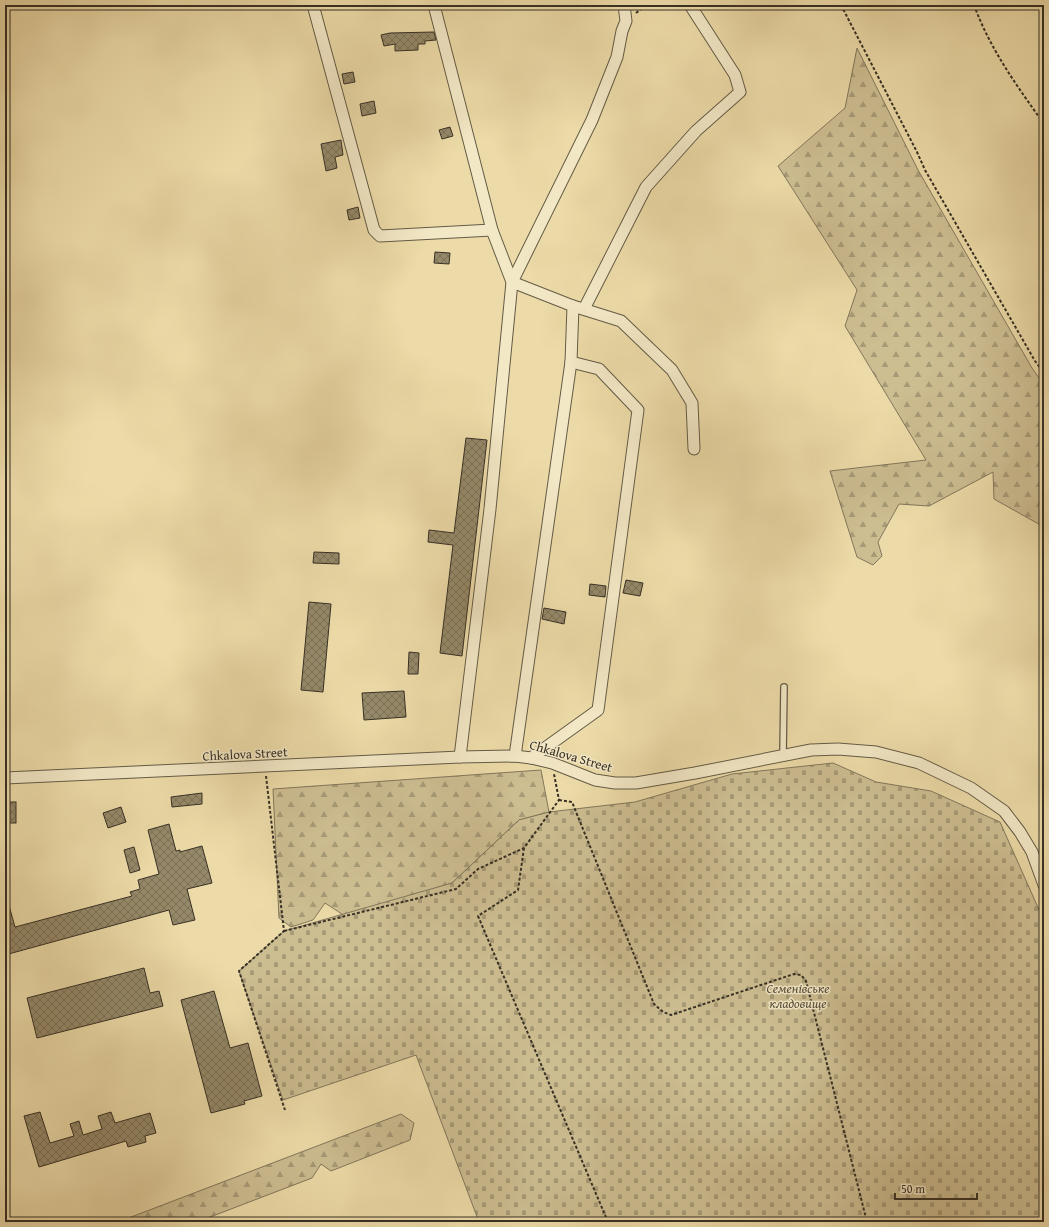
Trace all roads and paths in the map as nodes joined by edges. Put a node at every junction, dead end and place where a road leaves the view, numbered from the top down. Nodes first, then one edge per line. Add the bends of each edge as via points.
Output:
1 (313, 5) edge
2 (434, 5) edge
3 (624, 5) edge
4 (690, 5) edge
5 (841, 5) edge
6 (974, 5) edge
7 (1044, 124) edge
8 (492, 230) junction
9 (512, 282) junction
10 (573, 306) junction
11 (584, 309) junction
12 (571, 362) junction
13 (1044, 373) edge
14 (694, 449) dead end
15 (784, 687) dead end
16 (783, 755) junction
17 (515, 756) junction
18 (460, 757) junction
19 (531, 758) junction
20 (552, 763) junction
21 (265, 767) junction
22 (5, 778) edge
23 (559, 800) junction
24 (524, 848) junction
25 (1044, 884) edge
26 (284, 931) junction
27 (285, 1110) dead end
28 (608, 1222) edge
29 (867, 1222) edge

1 - 8 street via 374,230 380,236
2 - 8 street
3 - 9 street via 626,21 592,120
4 - 11 street via 735,75 740,92 696,131 646,187
5 - 13 path via 925,170
6 - 7 path via 981,25 1010,75
8 - 9 street
9 - 10 street
9 - 18 street via 490,509
10 - 11 street
10 - 12 street
11 - 14 street via 620,321 672,370 692,403
12 - 17 street
12 - 19 street via 599,369 638,410 598,710
15 - 16 lane
16 - 20 street, Chkalova Street via 636,783 595,780
16 - 25 street, Chkalova Street via 838,749 876,752 919,763 971,788 1004,810 1032,852
17 - 18 street, Chkalova Street
17 - 19 street, Chkalova Street
18 - 21 street, Chkalova Street
19 - 20 street, Chkalova Street
20 - 23 path
21 - 22 street, Chkalova Street
21 - 26 path
23 - 24 path
23 - 29 path via 572,802 654,1004 662,1012 671,1015 794,974 801,975 806,981
24 - 26 path via 478,869 456,889
24 - 28 path via 518,890 478,916
26 - 27 path via 239,971

